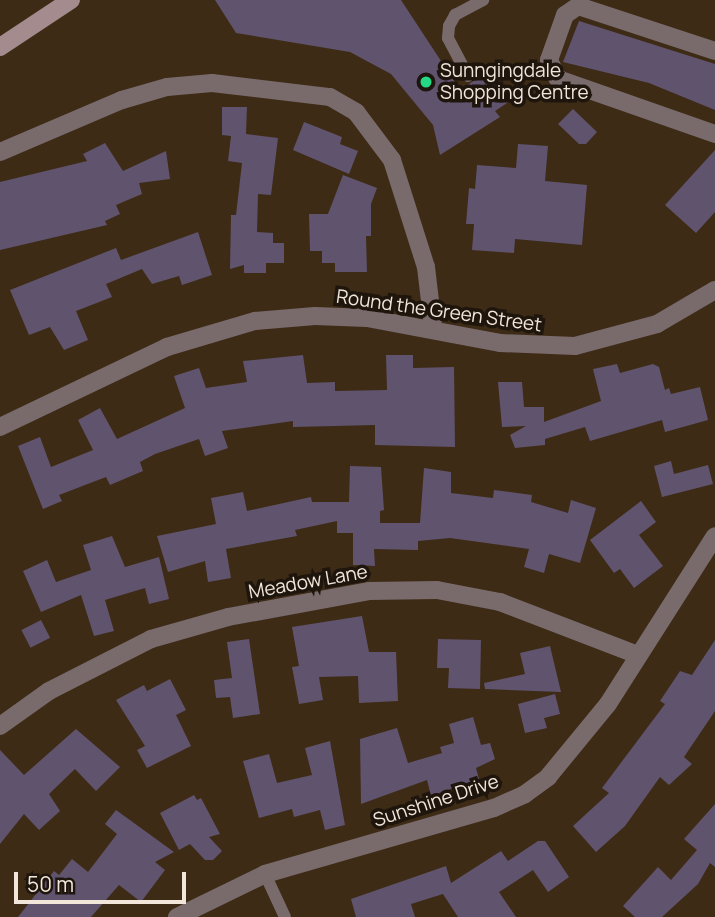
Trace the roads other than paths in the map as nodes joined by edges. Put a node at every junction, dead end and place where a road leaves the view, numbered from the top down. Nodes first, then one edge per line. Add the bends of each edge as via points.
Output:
1 (71, 0) edge
2 (483, 0) edge
3 (0, 47) edge
4 (715, 51) edge
5 (468, 76) dead end
6 (715, 134) edge
7 (0, 152) edge
8 (715, 290) edge
9 (433, 327) junction
10 (0, 427) edge
11 (715, 537) edge
12 (638, 655) junction
13 (0, 726) edge
14 (265, 874) junction
15 (177, 917) edge
16 (285, 917) edge

1 - 3 main road
2 - 5 lane via 455,15 449,26 448,38
4 - 6 street via 578,6 565,15 549,60 558,79
7 - 9 street via 122,100 167,87 212,83 330,97 356,112 392,160 426,267
8 - 9 street, Round the Green Street via 657,324 575,346 500,343
9 - 10 street, Round the Green Street via 315,316 255,321 167,347
11 - 12 street, Sunshine Drive
12 - 13 street, Meadow Lane via 500,601 437,590 369,591 228,617 151,639 49,691
12 - 14 street, Sunshine Drive via 581,738 548,777 525,794 494,808
14 - 15 street, Sunshine Drive
14 - 16 lane

